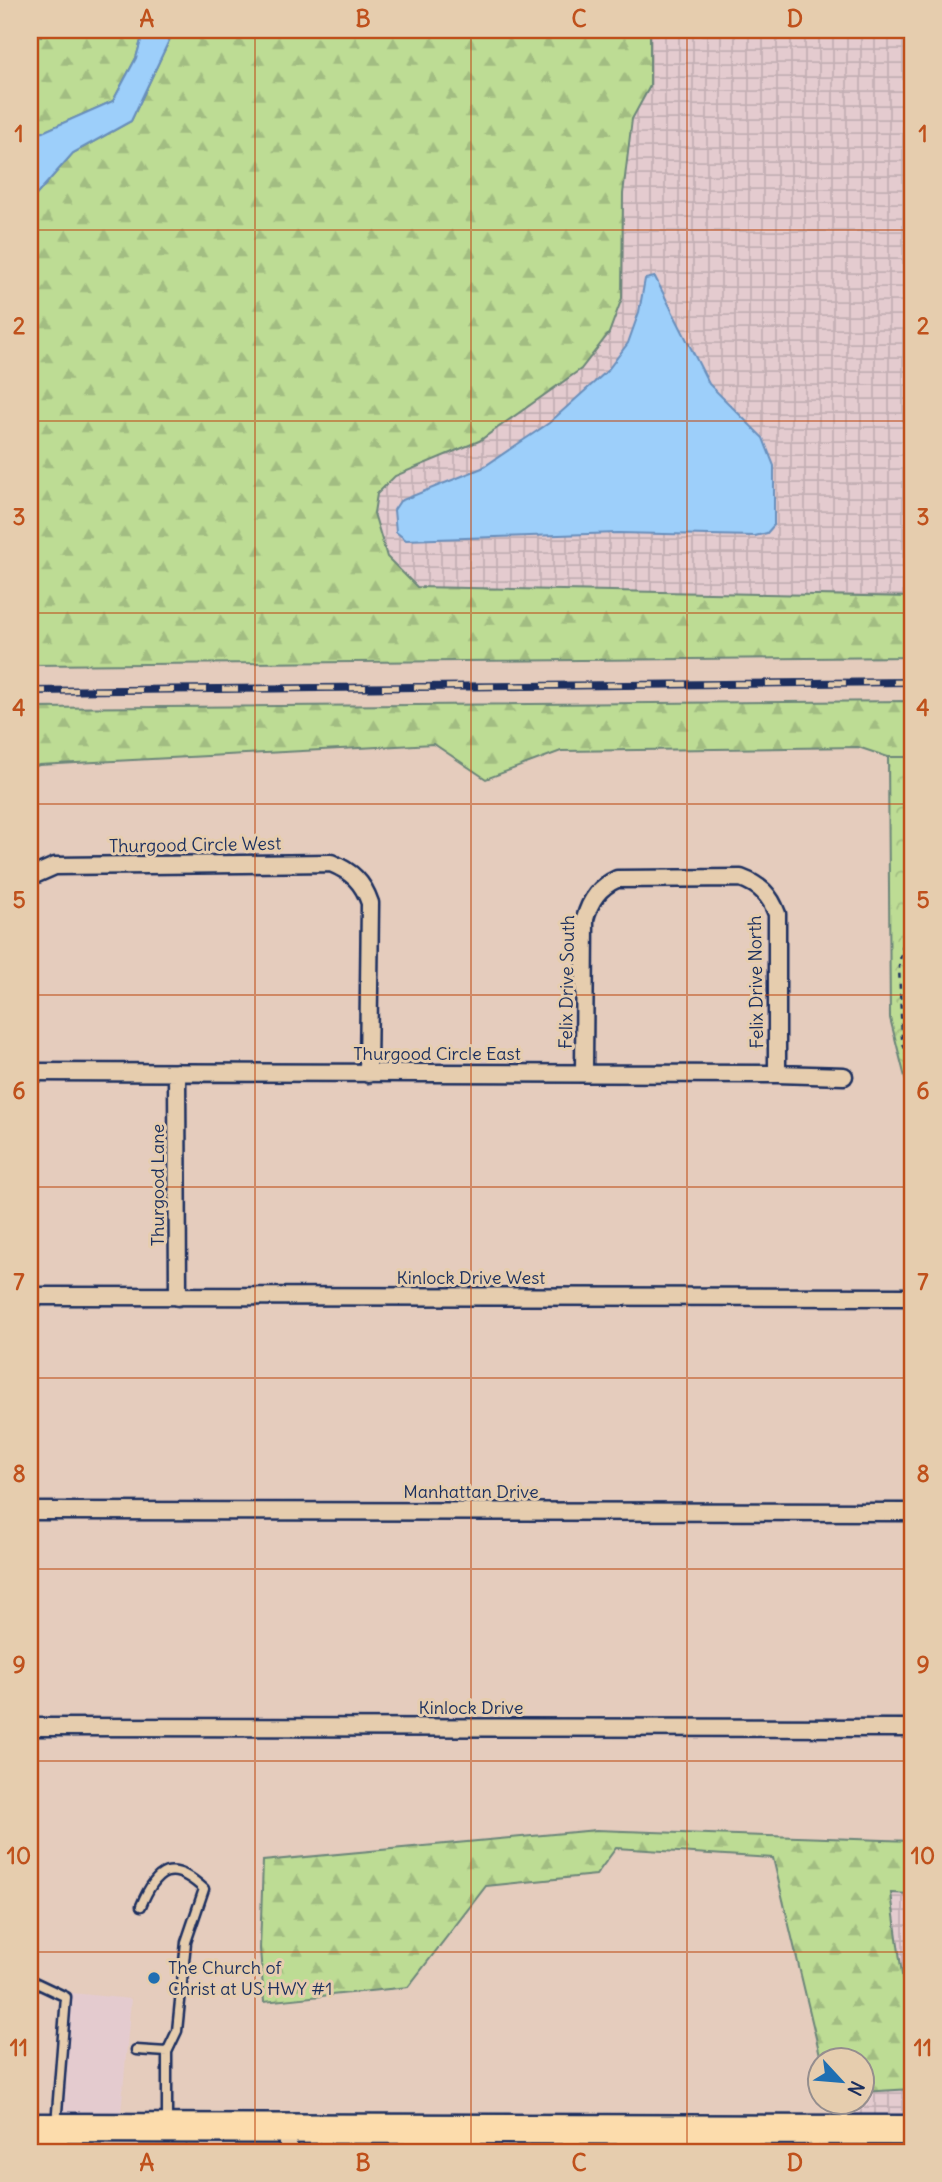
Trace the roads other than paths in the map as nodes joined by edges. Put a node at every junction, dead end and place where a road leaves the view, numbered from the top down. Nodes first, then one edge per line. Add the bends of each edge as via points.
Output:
1 (30, 877) edge
2 (765, 892) joint
3 (30, 1072) edge
4 (177, 1072) junction
5 (584, 1073) junction
6 (369, 1074) junction
7 (776, 1074) junction
8 (844, 1076) dead end
9 (30, 1296) edge
10 (178, 1297) junction
11 (912, 1297) edge
12 (30, 1511) edge
13 (912, 1512) edge
14 (30, 1727) edge
15 (912, 1727) edge
16 (141, 1906) dead end
17 (30, 1980) edge
18 (136, 2050) dead end
19 (167, 2052) junction
20 (43, 2128) edge
21 (167, 2128) junction
22 (912, 2130) edge
23 (288, 2141) edge
24 (819, 2141) edge

1 - 6 street, Thurgood Circle West via 55,866 331,863 346,869 358,879 370,902
2 - 5 street, Felix Drive South via 741,878 617,879 606,884 588,906 585,919
2 - 7 street, Felix Drive North via 777,914
3 - 4 street, Thurgood Circle East
4 - 6 street, Thurgood Circle East
4 - 10 street, Thurgood Lane
5 - 6 street, Thurgood Circle East
5 - 7 street, Thurgood Circle East
7 - 8 street, Thurgood Circle East
9 - 10 street, Kinlock Drive West
10 - 11 street, Kinlock Drive West
12 - 13 street, Manhattan Drive
14 - 15 street, Kinlock Drive
16 - 19 lane via 153,1880 166,1874 185,1874 204,1889 186,1942 177,2031
17 - 20 lane via 66,1997
18 - 19 lane
19 - 21 lane
20 - 21 highway
21 - 23 highway
22 - 24 highway
23 - 24 highway

